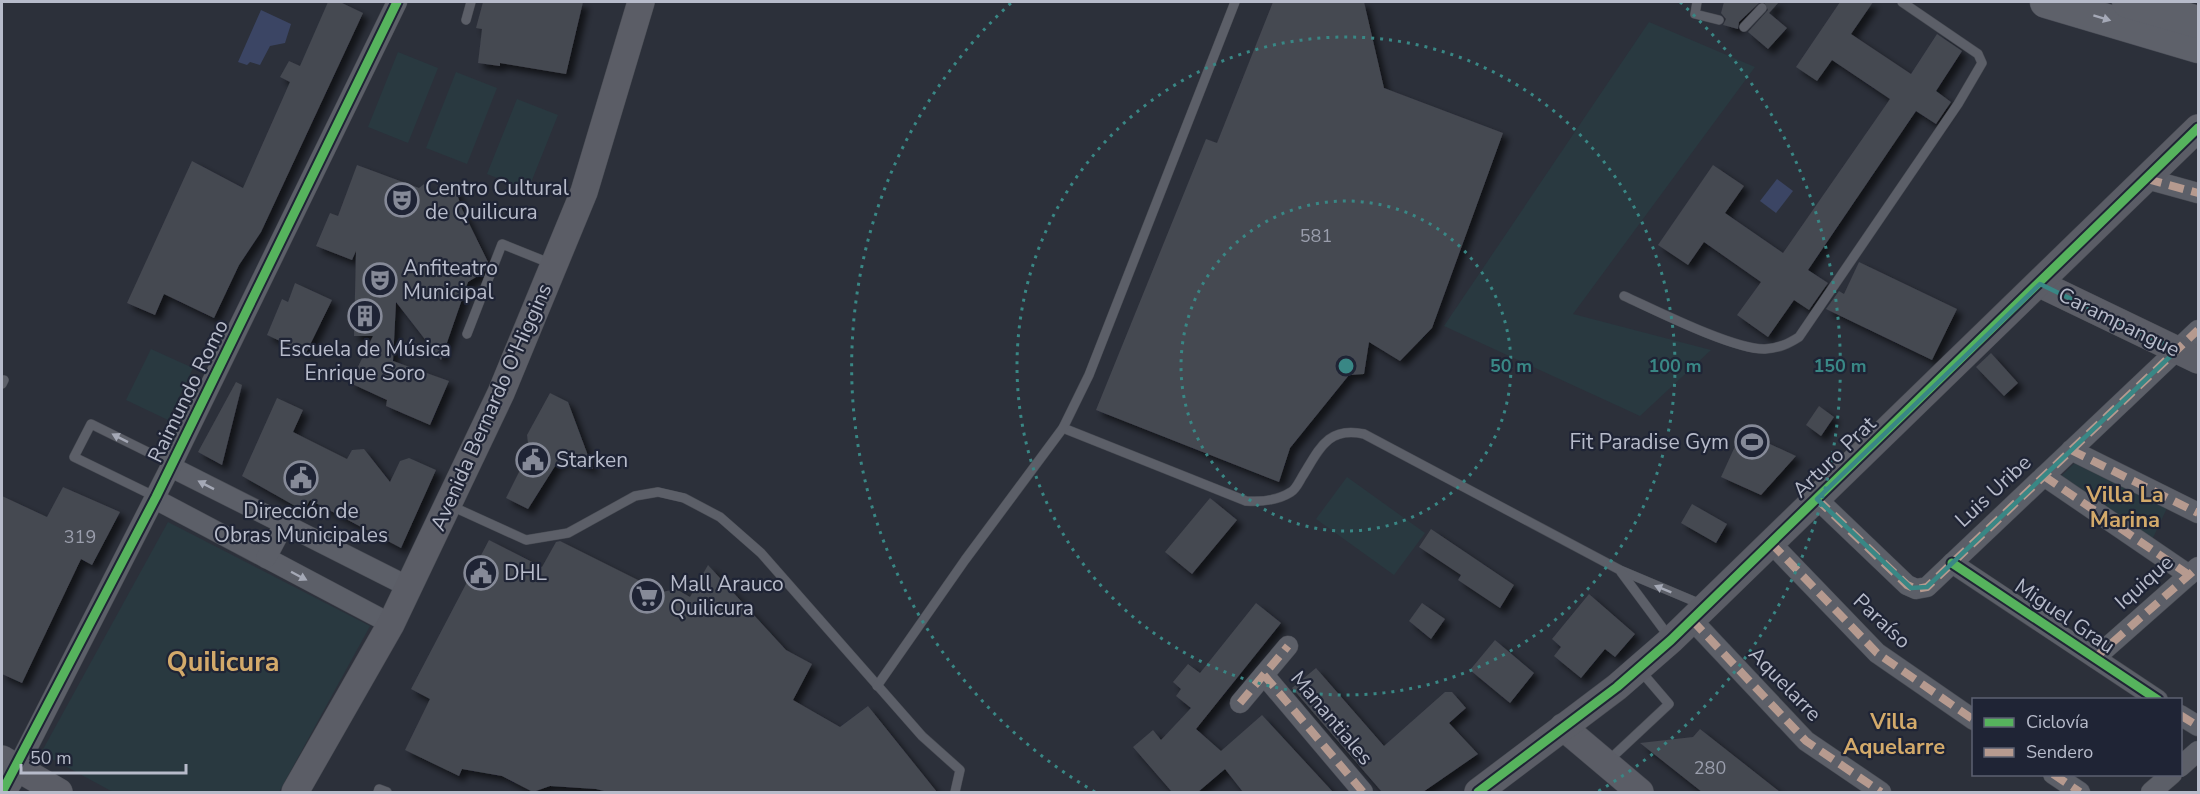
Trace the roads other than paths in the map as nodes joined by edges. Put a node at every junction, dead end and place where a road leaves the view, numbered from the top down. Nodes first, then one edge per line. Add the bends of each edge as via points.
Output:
1 (397, 2) edge
2 (471, 2) edge
3 (640, 2) edge
4 (1235, 2) edge
5 (1698, 2) edge
6 (1902, 2) edge
7 (2046, 2) edge
8 (2128, 2) edge
9 (2158, 6) edge
10 (1762, 8) dead end
11 (466, 20) dead end
12 (1719, 20) dead end
13 (2199, 22) edge
14 (1744, 27) dead end
15 (2199, 47) edge
16 (2199, 128) edge
17 (2147, 178) junction
18 (2199, 193) edge
19 (554, 265) junction
20 (2040, 284) junction
21 (1624, 297) dead end
22 (2199, 330) edge
23 (466, 334) dead end
24 (2188, 355) edge
25 (1063, 428) junction
26 (2071, 450) junction
27 (172, 466) junction
28 (2044, 476) junction
29 (156, 498) junction
30 (1817, 499) junction
31 (449, 505) junction
32 (2199, 513) edge
33 (284, 524) junction
34 (1771, 543) junction
35 (266, 558) junction
36 (1952, 563) junction
37 (1620, 570) junction
38 (2194, 571) edge
39 (409, 587) junction
40 (1699, 613) junction
41 (392, 624) junction
42 (1671, 640) junction
43 (1288, 646) dead end
44 (2095, 658) junction
45 (1639, 668) junction
46 (1264, 675) junction
47 (876, 687) junction
48 (2156, 698) edge
49 (1240, 703) dead end
50 (2182, 715) edge
51 (1972, 719) edge
52 (2199, 726) edge
53 (1563, 727) junction
54 (2199, 751) edge
55 (9, 763) edge
56 (1605, 763) junction
57 (2182, 766) edge
58 (2057, 776) edge
59 (2170, 776) edge
60 (2, 792) edge
61 (59, 792) edge
62 (294, 792) edge
63 (378, 792) edge
64 (387, 792) edge
65 (955, 792) edge
66 (1363, 792) edge
67 (1478, 792) edge
68 (1640, 792) edge
69 (1881, 792) edge
70 (2080, 792) edge
71 (2151, 792) edge

1 - 27 street, Raimundo Romo
2 - 11 lane
3 - 19 street, Avenida Bernardo O'Higgins via 585,192
4 - 25 lane via 1089,375
5 - 12 lane via 1695,14
6 - 21 lane via 1978,54 1982,63 1799,337 1784,346 1763,349 1737,344
7 -> 15 main road
8 - 9 main road
9 - 13 main road
10 - 14 lane
16 - 17 street, Arturo Prat
17 - 18 street
17 - 20 street, Arturo Prat
19 - 23 lane via 502,244
19 - 31 street, Avenida Bernardo O'Higgins
20 - 24 street, Carampangue
20 - 30 street, Arturo Prat
22 - 24 street, Luis Uribe
24 - 26 street, Luis Uribe
25 - 37 lane via 1254,502 1294,491 1323,444 1335,434 1364,434
25 - 47 lane
26 - 28 street, Luis Uribe
26 - 32 street
27 - 29 street, Raimundo Romo
27 -> 29 lane via 91,424 74,457
33 -> 27 street
28 - 36 street, Luis Uribe
28 - 38 street
29 - 35 street
29 - 55 street, Raimundo Romo
30 - 34 street, Arturo Prat
30 - 36 street, Luis Uribe via 1911,588 1927,587
31 - 39 street, Avenida Bernardo O'Higgins
31 - 47 lane via 526,540 568,533 635,496 658,492 684,498 720,517 761,553
33 - 35 street
33 - 39 street
34 - 40 street, Arturo Prat
34 - 51 street, Paraíso via 1877,653
35 -> 41 street
36 - 44 street, Miguel Grau
40 -> 37 lane
37 - 42 lane
38 - 44 street, Iquique
39 - 41 street, Avenida Bernardo O'Higgins
40 - 42 street, Arturo Prat
40 - 69 street, Aquelarre via 1806,741
41 - 62 street, Avenida Bernardo O'Higgins
42 - 45 street, Arturo Prat
43 - 46 street, Manantiales
44 - 48 street, Miguel Grau
45 - 53 street, Arturo Prat
45 - 56 lane via 1669,704
46 - 49 street, Manantiales
46 - 66 street, Manantiales
47 - 65 lane via 960,770
50 - 52 street
53 - 56 street
53 - 67 street, Arturo Prat
54 - 57 street
55 - 60 street, Raimundo Romo
55 - 61 street
56 - 68 street
58 - 70 street
59 - 71 street
63 - 64 lane

